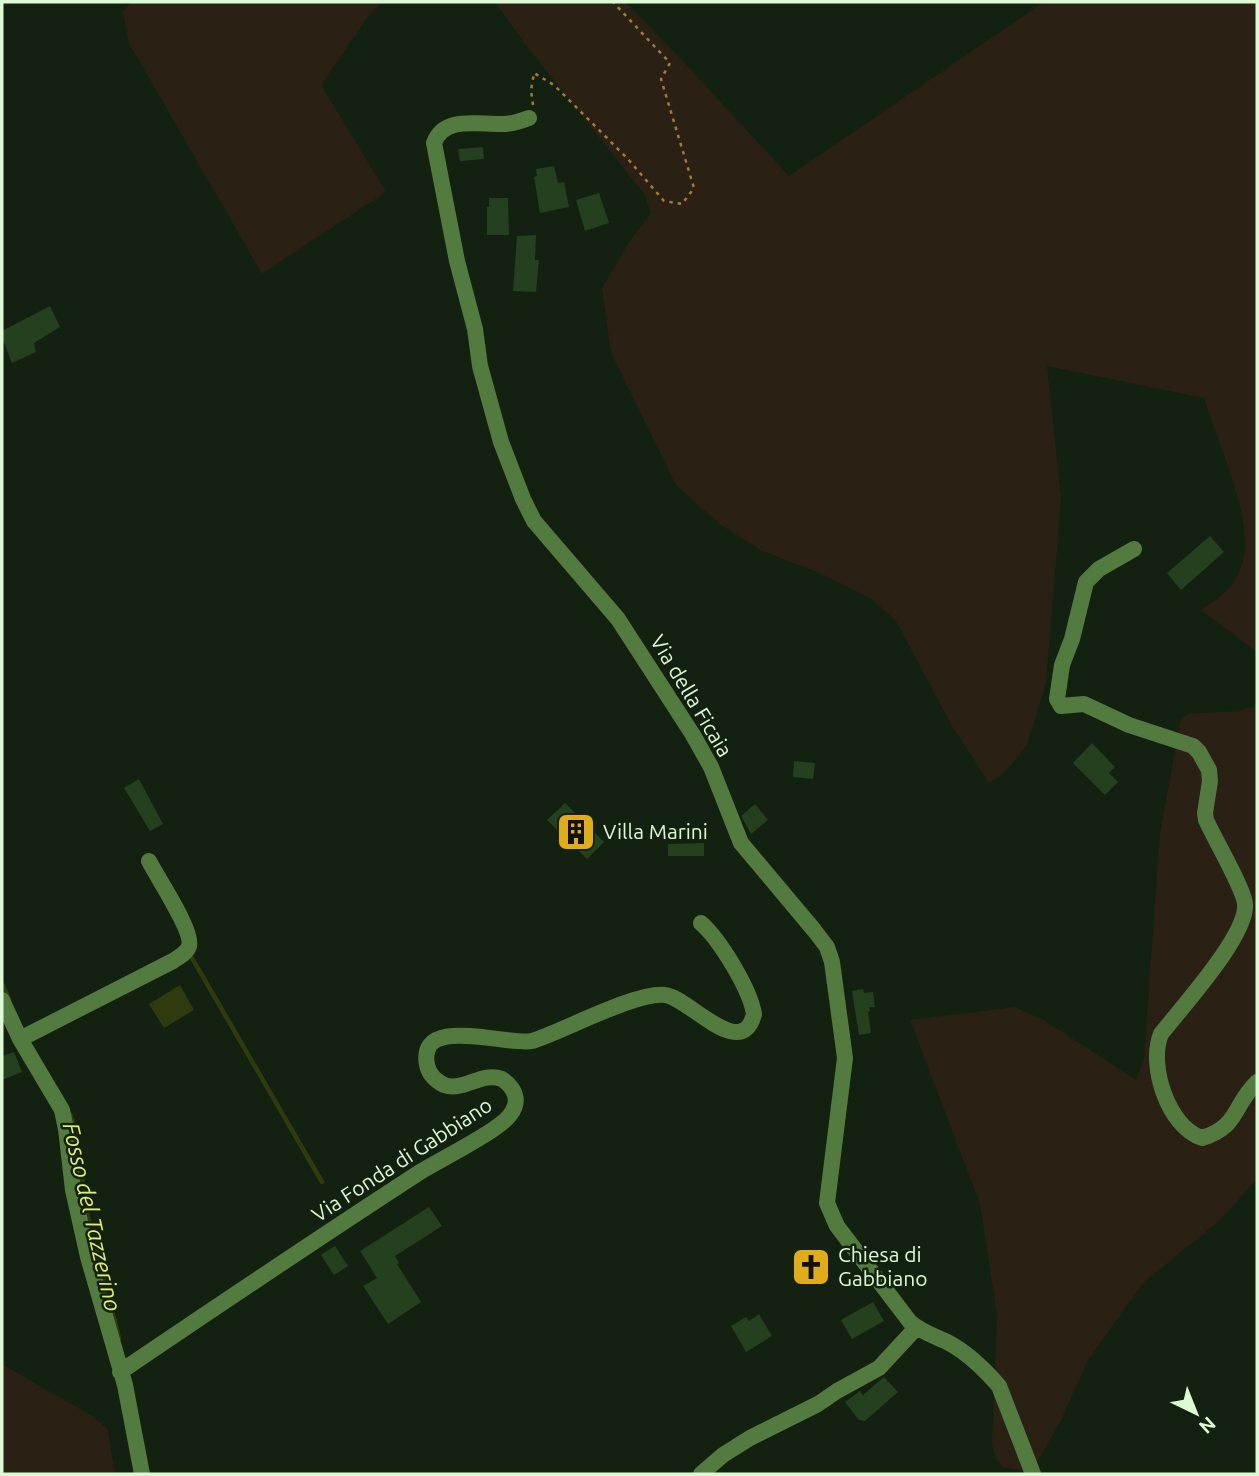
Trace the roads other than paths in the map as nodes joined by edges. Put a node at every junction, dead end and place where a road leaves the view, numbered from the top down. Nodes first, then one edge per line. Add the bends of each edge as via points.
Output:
1 (530, 118) road end
2 (1134, 549) dead end
3 (149, 861) dead end
4 (701, 923) dead end
5 (2, 1000) edge
6 (20, 1039) junction
7 (1257, 1082) edge
8 (916, 1328) junction
9 (121, 1372) junction
10 (142, 1474) edge
11 (701, 1474) edge
12 (1033, 1474) edge

1 - 8 street, Via della Ficaia via 505,124 456,124 442,130 434,143 480,366 501,442 534,521 618,619 698,743 741,843 827,947 845,1058 827,1203 837,1226
2 - 7 street via 1086,582 1057,699 1061,706 1084,704 1192,746 1206,761 1210,781 1206,820 1243,896 1244,911 1220,958 1161,1034 1156,1055 1170,1109 1186,1130 1202,1138 1225,1128
3 - 6 street via 186,929 188,950
4 - 9 street, Via Fonda di Gabbiano via 722,946 747,994 754,1014 748,1026 727,1032 683,1001 662,994 637,999 532,1041 458,1034 439,1037 427,1056 432,1076 449,1086 488,1077 502,1079 516,1094 509,1116
5 - 6 street
6 - 9 street via 62,1110 79,1217
8 - 11 street via 879,1368 750,1438
8 - 12 street, Via della Ficaia via 960,1349 999,1386
9 - 10 street

